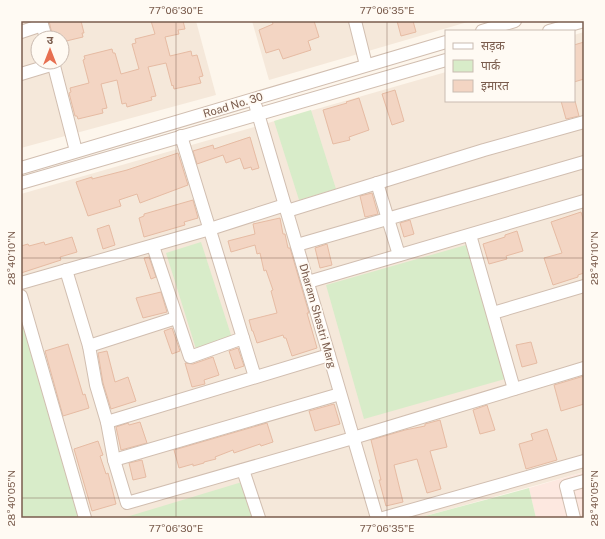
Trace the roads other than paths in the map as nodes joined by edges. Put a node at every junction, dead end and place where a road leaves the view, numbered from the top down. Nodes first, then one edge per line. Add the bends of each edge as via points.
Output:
1 (355, 21) edge
2 (515, 21) edge
3 (584, 21) edge
4 (41, 23) edge
5 (488, 27) edge
6 (552, 30) edge
7 (21, 32) edge
8 (445, 42) edge
9 (445, 60) edge
10 (366, 65) junction
11 (33, 70) edge
12 (56, 70) edge
13 (21, 74) edge
14 (254, 99) junction
15 (258, 114) junction
16 (584, 122) edge
17 (181, 136) junction
18 (76, 151) junction
19 (584, 162) edge
20 (21, 168) edge
21 (21, 183) edge
22 (376, 183) junction
23 (584, 201) edge
24 (286, 208) junction
25 (388, 218) junction
26 (210, 229) junction
27 (470, 235) junction
28 (297, 245) junction
29 (153, 246) junction
30 (399, 255) junction
31 (66, 270) junction
32 (308, 282) junction
33 (21, 283) edge
34 (584, 286) edge
35 (21, 296) edge
36 (493, 313) junction
37 (176, 318) junction
38 (244, 338) junction
39 (89, 346) junction
40 (329, 355) junction
41 (584, 368) edge
42 (255, 377) junction
43 (514, 389) junction
44 (340, 394) junction
45 (107, 422) junction
46 (353, 438) junction
47 (114, 460) junction
48 (584, 461) edge
49 (244, 470) junction
50 (584, 481) edge
51 (85, 518) edge
52 (259, 518) edge
53 (377, 518) edge
54 (383, 518) edge
55 (574, 518) edge

1 - 10 street
2 - 5 street
3 - 6 street
4 - 7 street
8 - 10 street, Road No. 30
9 - 15 street, Road No. 30
10 - 14 street, Road No. 30
11 - 13 street
12 - 18 street
14 - 15 street, Dharam Shastri Marg
14 - 18 street, Road No. 30
15 - 17 street, Road No. 30
15 - 24 street, Dharam Shastri Marg
16 - 22 street
17 - 21 street, Road No. 30
17 - 26 street
18 - 20 street, Road No. 30
19 - 25 street
22 - 24 street
22 - 25 street
23 - 27 street
24 - 26 street
24 - 28 street, Dharam Shastri Marg
25 - 28 street
25 - 30 street
26 - 29 street
26 - 38 street
27 - 30 street
27 - 36 street
28 - 32 street, Dharam Shastri Marg
29 - 31 street
29 - 37 street
30 - 32 street
31 - 33 street
31 - 39 street
32 - 40 street, Dharam Shastri Marg
34 - 36 street
35 - 51 street
36 - 43 street
37 - 38 street via 190,357
37 - 39 street
38 - 42 street
39 - 45 street via 96,385
40 - 42 street
40 - 44 street, Dharam Shastri Marg
41 - 43 street
42 - 45 street
43 - 46 street
44 - 46 street, Dharam Shastri Marg
44 - 47 street
45 - 47 street
46 - 49 street
46 - 53 street, Dharam Shastri Marg
47 - 49 street via 127,503
48 - 54 street
49 - 52 street
50 - 55 street via 566,486

